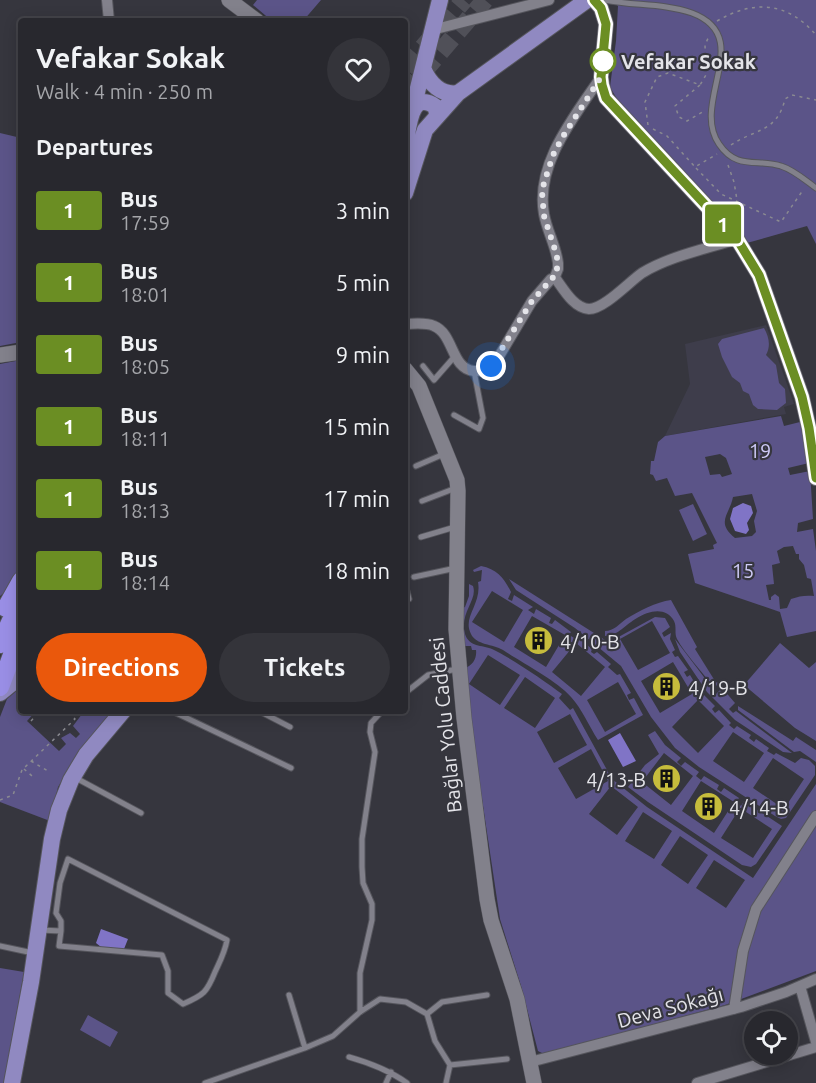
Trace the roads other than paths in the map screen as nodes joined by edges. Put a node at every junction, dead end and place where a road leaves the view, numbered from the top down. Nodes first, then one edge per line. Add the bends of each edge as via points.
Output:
1 (107, 0) edge
2 (229, 0) edge
3 (440, 0) edge
4 (549, 0) edge
5 (587, 0) edge
6 (594, 0) edge
7 (605, 0) edge
8 (109, 18) edge
9 (253, 18) edge
10 (432, 30) junction
11 (423, 68) junction
12 (601, 77) junction
13 (458, 93) junction
14 (409, 113) edge
15 (437, 116) junction
16 (426, 130) junction
17 (408, 138) edge
18 (408, 182) edge
19 (814, 187) edge
20 (737, 239) junction
21 (554, 279) junction
22 (408, 324) edge
23 (18, 352) edge
24 (0, 355) edge
25 (456, 355) junction
26 (423, 366) dead end
27 (474, 371) junction
28 (408, 373) edge
29 (454, 416) dead end
30 (446, 454) junction
31 (416, 466) dead end
32 (816, 478) edge
33 (458, 487) junction
34 (422, 501) dead end
35 (459, 526) junction
36 (421, 537) dead end
37 (457, 568) junction
38 (414, 577) dead end
39 (18, 587) edge
40 (408, 595) edge
41 (409, 599) dead end
42 (18, 605) edge
43 (0, 620) edge
44 (18, 640) edge
45 (0, 644) edge
46 (460, 669) junction
47 (18, 678) edge
48 (0, 687) edge
49 (408, 691) edge
50 (0, 693) edge
51 (120, 714) edge
52 (178, 714) edge
53 (265, 714) edge
54 (379, 714) edge
55 (290, 727) dead end
56 (291, 768) dead end
57 (73, 777) junction
58 (141, 813) dead end
59 (816, 816) edge
60 (38, 930) junction
61 (61, 931) junction
62 (0, 946) edge
63 (35, 954) junction
64 (816, 979) edge
65 (801, 986) junction
66 (487, 994) dead end
67 (289, 995) dead end
68 (734, 1010) junction
69 (360, 1012) junction
70 (427, 1014) junction
71 (816, 1042) edge
72 (816, 1047) edge
73 (305, 1048) junction
74 (349, 1057) dead end
75 (507, 1059) dead end
76 (531, 1062) junction
77 (450, 1065) junction
78 (391, 1072) junction
79 (12, 1083) edge
80 (205, 1083) edge
81 (386, 1083) edge
82 (407, 1083) edge
83 (446, 1083) edge
84 (534, 1083) edge
85 (697, 1083) edge

1 - 8 street
2 - 9 street
3 - 10 main road
4 - 10 street
5 - 13 main road
6 - 12 street via 606,24
7 - 19 lane via 655,4 706,20 722,45 710,119 718,143 731,156 746,163 780,165
10 - 11 main road
11 - 13 main road via 428,79 443,91
11 - 14 main road
12 - 20 street via 612,105
12 - 21 street via 562,138 544,183 544,216 558,263
13 - 15 main road
14 - 15 main road via 416,105 428,101 436,107
15 - 16 main road
16 - 17 main road
16 - 18 main road
20 - 21 street via 657,265 594,308 586,309 573,301
20 - 32 street via 759,275 802,397
21 - 27 street via 532,301 491,366
22 - 25 street via 434,326 444,333
23 - 24 street
25 - 26 lane via 434,380
25 - 27 street via 460,364
27 - 29 lane via 483,417 479,429
28 - 30 street, Bağlar Yolu Caddesi via 419,386
30 - 31 lane
30 - 33 street, Bağlar Yolu Caddesi
33 - 34 lane
33 - 35 street, Bağlar Yolu Caddesi
35 - 36 lane
35 - 37 street, Bağlar Yolu Caddesi
37 - 38 lane
37 - 46 street, Bağlar Yolu Caddesi via 455,614
39 - 43 highway
40 - 41 lane
42 - 45 highway
44 - 48 highway
46 - 49 lane via 428,675
46 - 76 street, Bağlar Yolu Caddesi via 489,911 513,983
47 - 50 main road
51 - 57 main road
52 - 56 lane
53 - 55 lane
54 - 69 lane via 371,723 375,752 362,839 363,883 372,912 360,973
57 - 58 lane
57 - 60 main road via 52,839
59 - 68 street via 756,909 743,951
60 - 61 lane
60 - 63 main road
61 - 61 lane via 59,946 162,955 168,971 168,993 183,1004 210,987 227,940 68,859 56,913
62 - 63 lane
63 - 79 main road
64 - 65 street, Deva Sokağı
65 - 68 street, Deva Sokağı
65 - 71 street
66 - 70 lane via 442,1002
67 - 73 lane
68 - 76 street, Deva Sokağı
69 - 70 lane via 380,999 406,1002
69 - 73 lane via 333,1036
70 - 77 lane via 435,1041
72 - 85 street
73 - 80 lane
74 - 78 lane
75 - 77 lane
76 - 84 street, Bağlar Yolu Caddesi
77 - 83 lane
78 - 81 lane
78 - 82 lane

